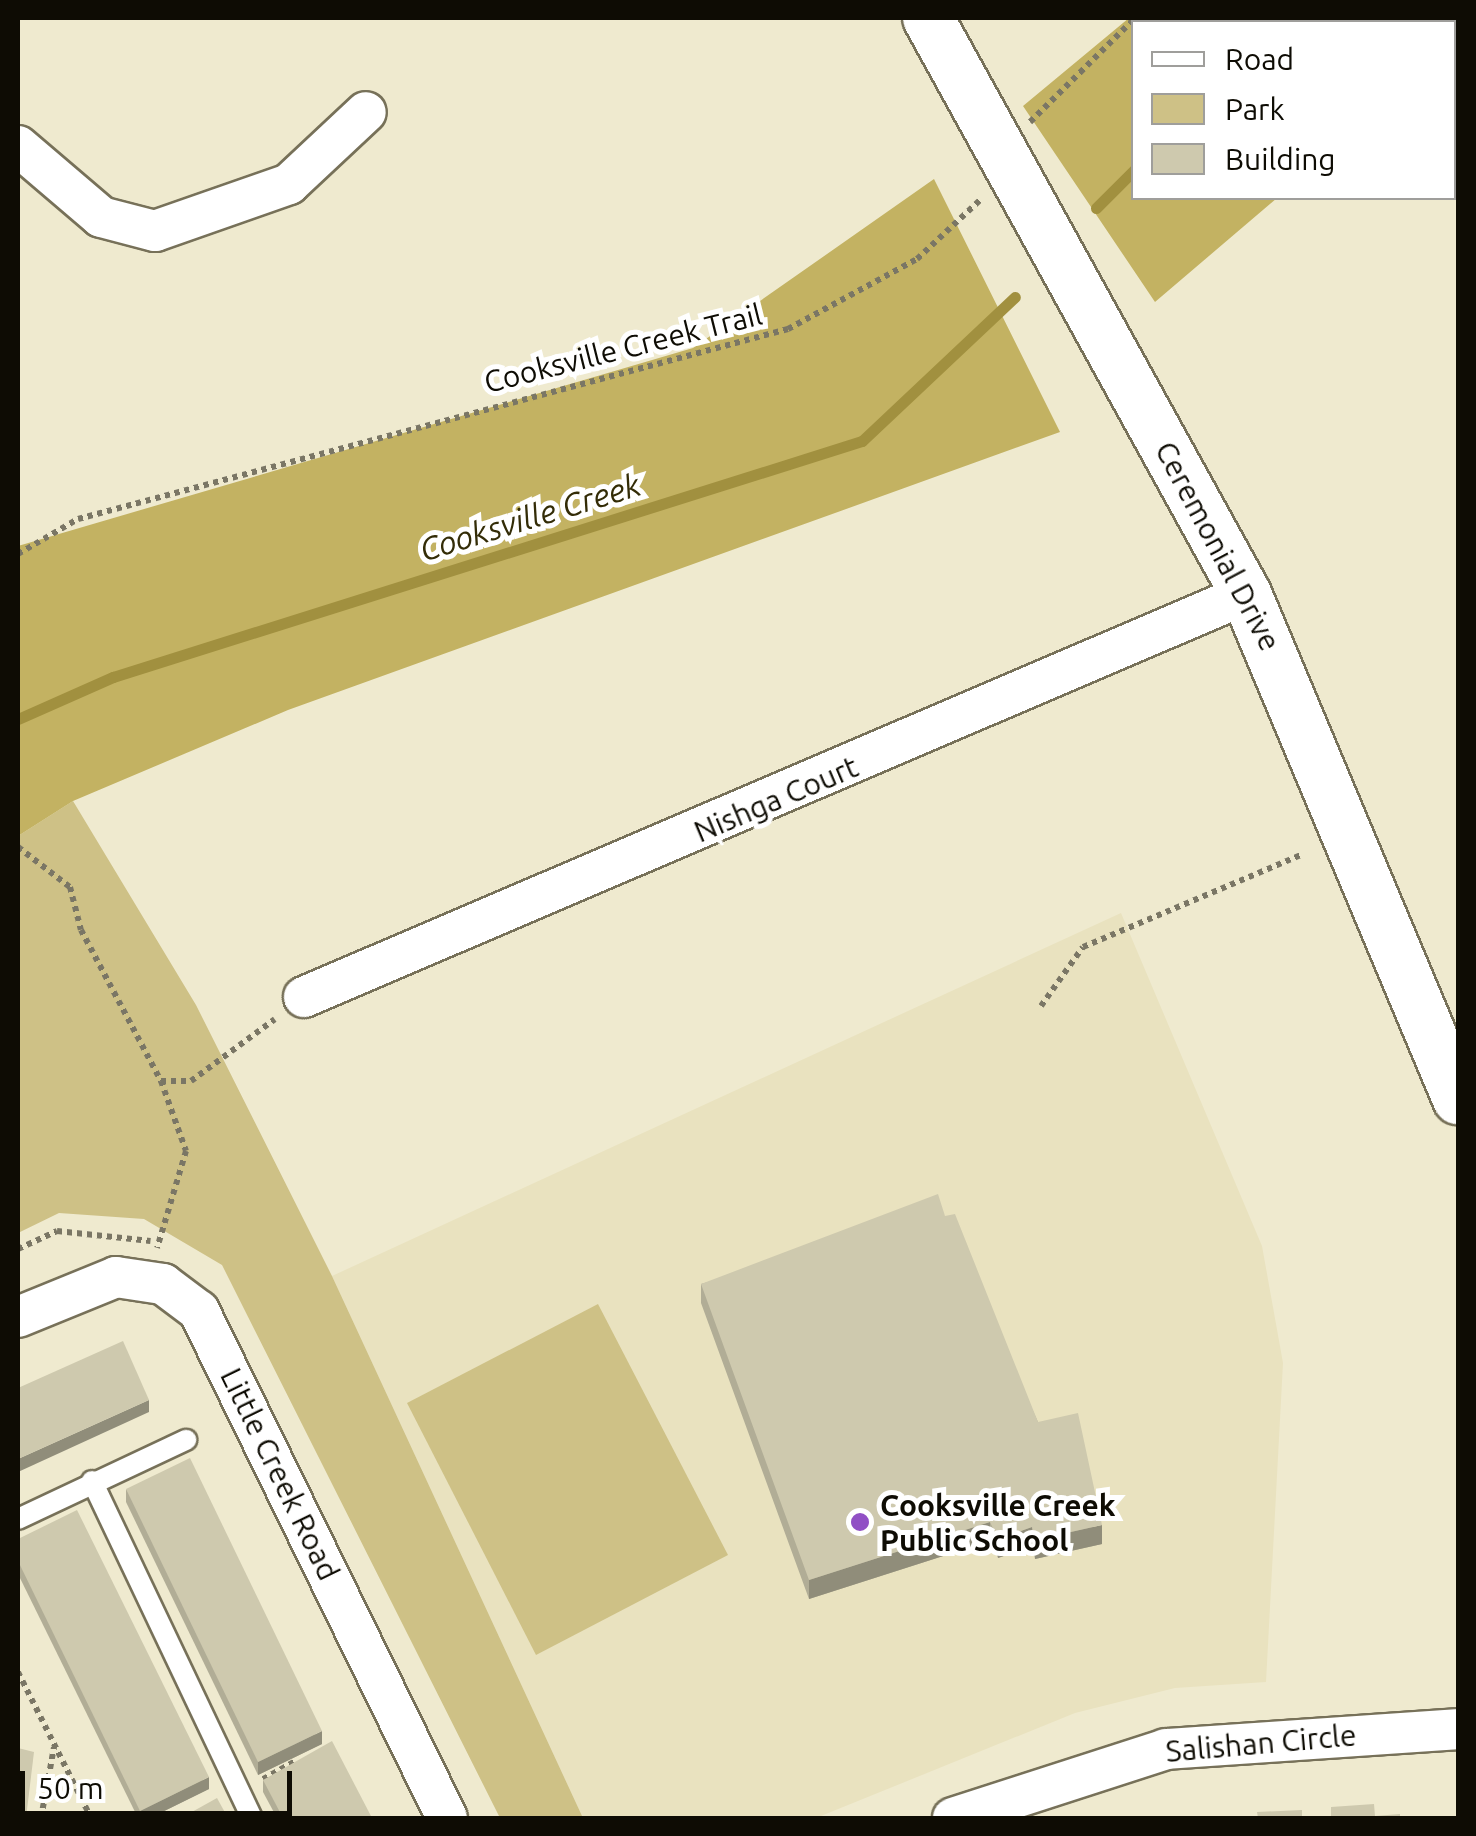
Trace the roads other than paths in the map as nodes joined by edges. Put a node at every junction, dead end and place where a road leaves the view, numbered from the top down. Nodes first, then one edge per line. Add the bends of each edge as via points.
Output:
1 (928, 18) edge
2 (366, 112) dead end
3 (18, 146) edge
4 (1246, 594) junction
5 (304, 998) road end
6 (1458, 1099) edge
7 (18, 1317) edge
8 (186, 1440) dead end
9 (92, 1482) junction
10 (18, 1520) edge
11 (1458, 1728) edge
12 (252, 1818) edge
13 (447, 1818) edge
14 (954, 1818) edge

1 - 4 street, Ceremonial Drive
2 - 3 street via 289,184 154,231 101,217
4 - 5 street, Nishga Court
4 - 6 street, Ceremonial Drive
7 - 13 street, Little Creek Road via 116,1277 163,1284 199,1311
8 - 9 lane
9 - 10 lane
9 - 12 lane
11 - 14 street, Salishan Circle via 1166,1748

